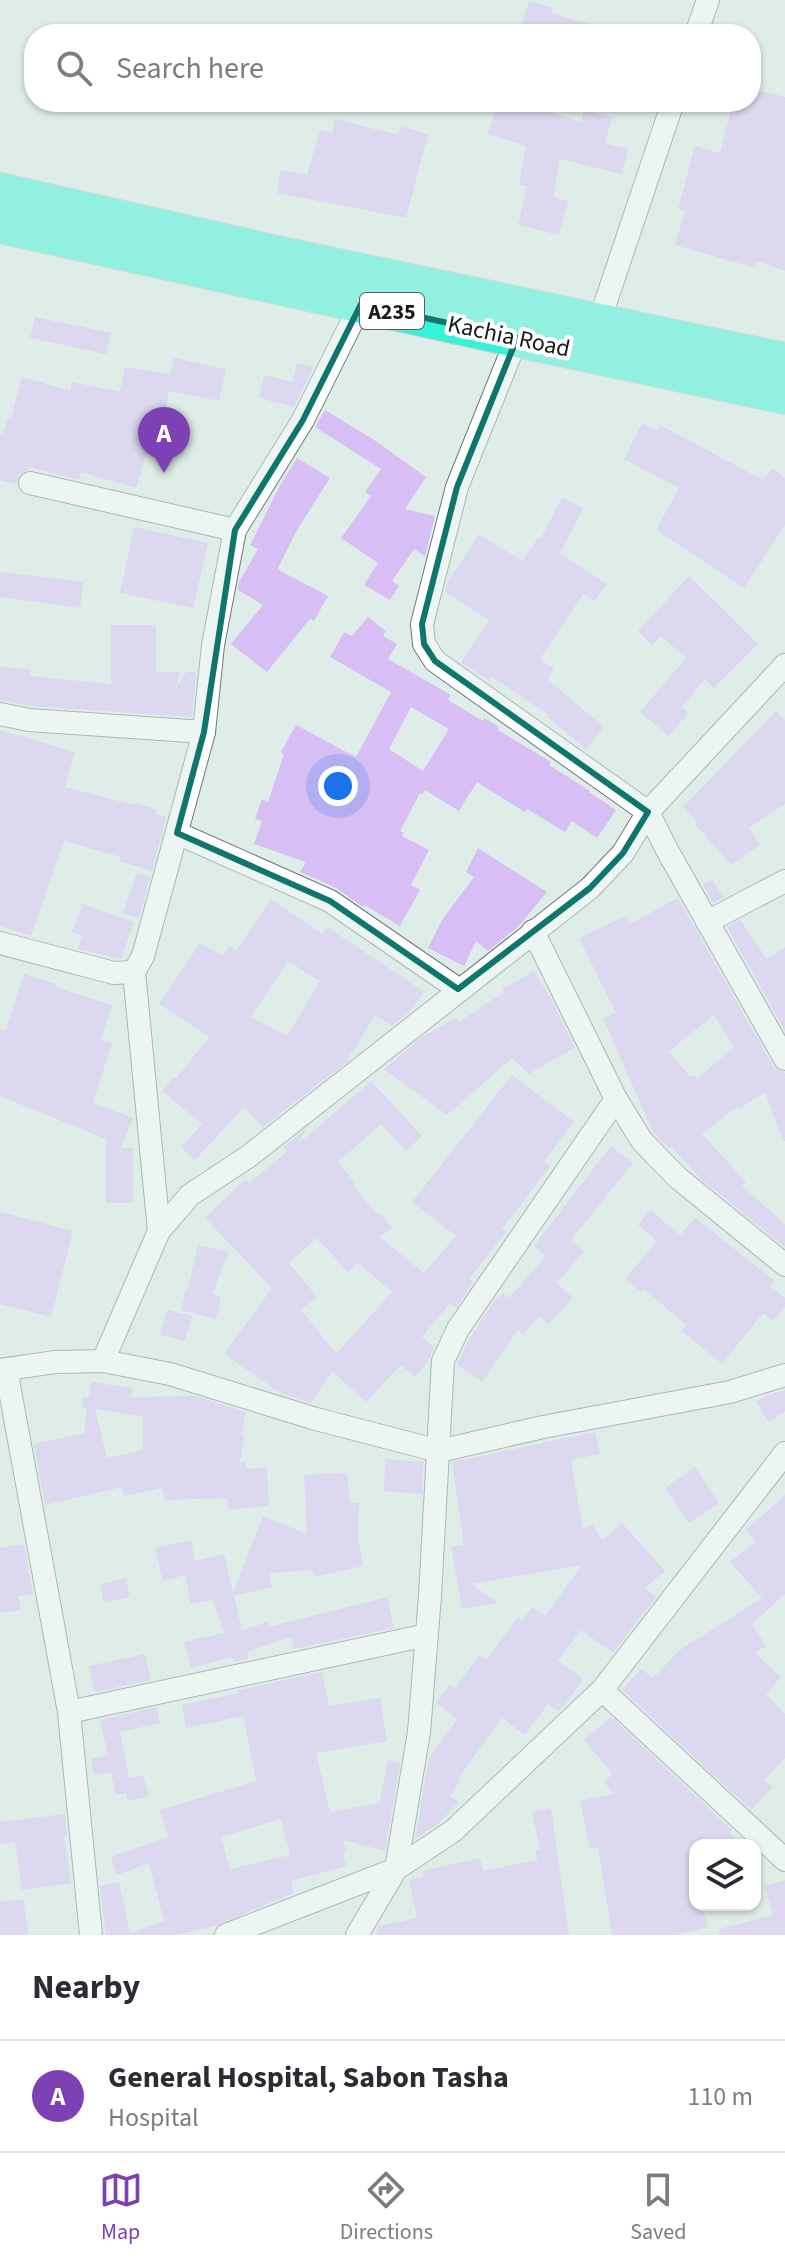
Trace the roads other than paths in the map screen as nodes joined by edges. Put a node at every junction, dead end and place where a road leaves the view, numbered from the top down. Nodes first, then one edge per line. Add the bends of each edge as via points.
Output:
1 (708, 0) edge
2 (700, 24) edge
3 (670, 112) edge
4 (0, 192) edge
5 (0, 224) edge
6 (361, 304) junction
7 (599, 322) junction
8 (517, 338) junction
9 (785, 362) edge
10 (785, 395) edge
11 (30, 483) dead end
12 (235, 530) junction
13 (785, 665) edge
14 (0, 714) edge
15 (204, 732) junction
16 (648, 812) junction
17 (177, 833) junction
18 (785, 881) edge
19 (707, 922) junction
20 (533, 931) junction
21 (0, 943) edge
22 (134, 972) junction
23 (458, 989) junction
24 (785, 1059) edge
25 (616, 1099) junction
26 (159, 1231) junction
27 (785, 1265) edge
28 (103, 1361) junction
29 (3, 1369) edge
30 (785, 1375) edge
31 (439, 1451) junction
32 (784, 1459) edge
33 (427, 1635) junction
34 (602, 1690) junction
35 (69, 1712) junction
36 (785, 1860) edge
37 (396, 1869) junction
38 (91, 1935) edge
39 (226, 1935) edge
40 (357, 1935) edge

1 - 2 street
3 - 7 street
4 - 7 highway, Kachia Road / A235
5 - 6 highway, Kachia Road / A235
6 - 8 highway, Kachia Road / A235
6 - 12 street via 303,420
7 - 9 highway, Kachia Road / A235
8 - 10 highway, Kachia Road / A235
8 - 16 street via 457,487 422,624 424,644 435,661
11 - 12 street
12 - 15 street via 213,645
13 - 16 street
14 - 15 street
15 - 17 street
16 - 19 street
16 - 20 street via 623,853 590,888
17 - 22 street
17 - 23 street via 330,901
18 - 19 street
19 - 24 street
20 - 23 street
20 - 25 street
21 - 22 street via 114,973
22 - 26 street
23 - 26 street via 249,1156 190,1195
25 - 27 street via 642,1141 678,1178
25 - 31 street via 458,1329 443,1361
26 - 28 street
28 - 29 street
28 - 31 street via 170,1374
29 - 35 street
30 - 31 street via 730,1392
31 - 33 street
32 - 34 street
33 - 35 street
33 - 37 street via 419,1732
34 - 36 street
34 - 37 street via 453,1831
35 - 38 street
37 - 39 street
37 - 40 street

